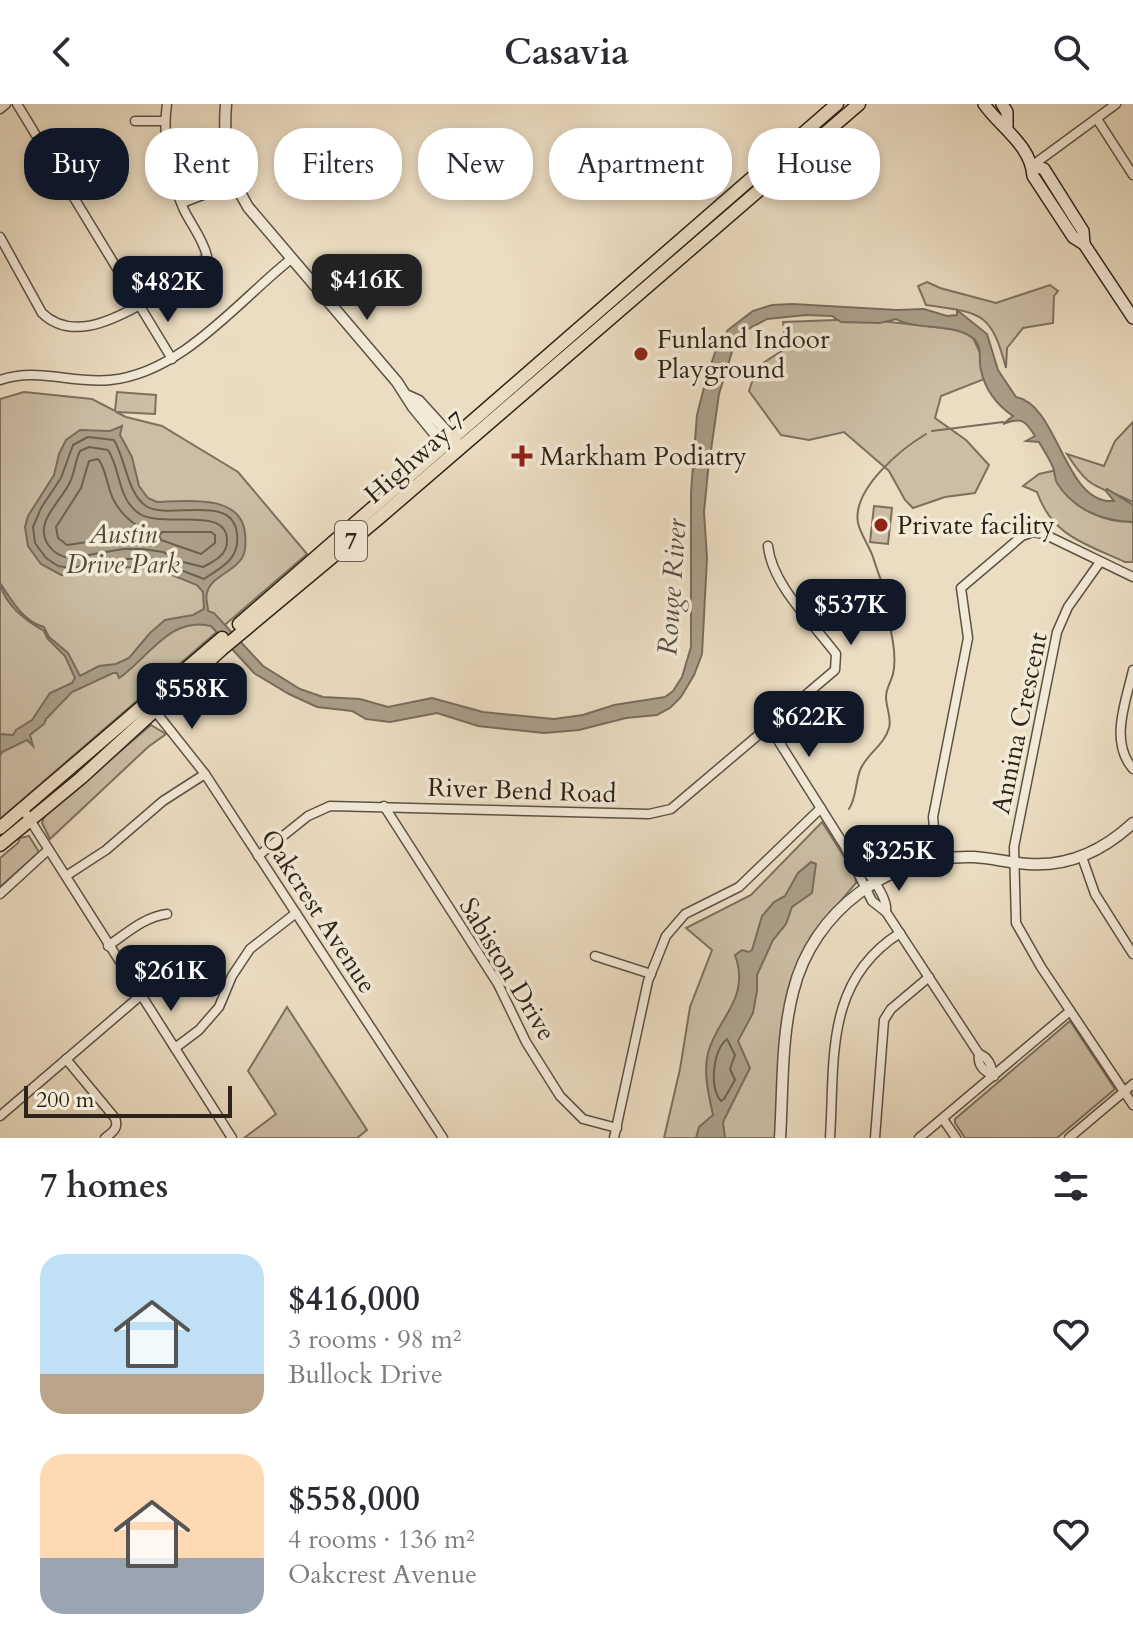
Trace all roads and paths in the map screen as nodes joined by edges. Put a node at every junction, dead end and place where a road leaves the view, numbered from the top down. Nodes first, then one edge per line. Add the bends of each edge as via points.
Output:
1 (6, 104) edge
2 (17, 104) edge
3 (167, 104) edge
4 (226, 104) edge
5 (837, 104) edge
6 (859, 104) edge
7 (984, 104) edge
8 (1002, 104) edge
9 (1116, 104) edge
10 (0, 109) edge
11 (1097, 119) junction
12 (135, 121) dead end
13 (164, 121) junction
14 (1007, 126) junction
15 (224, 128) edge
16 (1033, 165) junction
17 (1133, 175) edge
18 (190, 200) edge
19 (245, 200) edge
20 (182, 203) junction
21 (0, 237) edge
22 (291, 259) junction
23 (186, 267) dead end
24 (138, 306) junction
25 (1133, 318) edge
26 (172, 359) junction
27 (0, 380) edge
28 (452, 443) junction
29 (768, 546) dead end
30 (1100, 562) junction
31 (1133, 577) edge
32 (219, 646) junction
33 (1133, 670) edge
34 (155, 711) junction
35 (769, 726) junction
36 (1133, 769) edge
37 (205, 774) junction
38 (384, 806) junction
39 (821, 808) junction
40 (26, 814) junction
41 (1133, 823) edge
42 (0, 828) edge
43 (0, 845) edge
44 (48, 850) junction
45 (258, 856) junction
46 (1082, 857) junction
47 (937, 859) junction
48 (1014, 862) junction
49 (66, 876) junction
50 (869, 885) junction
51 (0, 894) edge
52 (296, 913) junction
53 (167, 914) dead end
54 (900, 933) junction
55 (108, 946) junction
56 (1133, 954) edge
57 (595, 956) dead end
58 (651, 974) junction
59 (929, 977) junction
60 (140, 996) junction
61 (1070, 1011) junction
62 (175, 1048) junction
63 (66, 1059) junction
64 (994, 1076) junction
65 (1133, 1084) edge
66 (1123, 1092) junction
67 (1133, 1105) edge
68 (0, 1116) edge
69 (943, 1119) junction
70 (616, 1133) edge
71 (105, 1138) edge
72 (232, 1138) edge
73 (443, 1138) edge
74 (780, 1138) edge
75 (830, 1138) edge
76 (875, 1138) edge
77 (919, 1138) edge
78 (956, 1138) edge
79 (1069, 1138) edge

1 - 10 street
2 - 24 street
3 - 13 street
4 - 15 street
5 - 28 main road, Highway 7 / 7
6 - 28 main road, Highway 7 / 7
7 - 14 main road
8 - 14 main road
9 - 11 street
11 - 16 street
11 - 17 street
12 - 13 street
13 - 20 street via 170,167
14 - 16 main road
16 - 25 main road via 1033,176
18 - 20 street
19 - 22 street
20 - 23 street via 207,256
21 - 24 street via 50,320 96,326
22 - 26 street
22 - 28 street
24 - 26 street
26 - 27 street via 108,380 41,374
28 - 32 main road, Highway 7 / 7
29 - 35 street, River Bend Road via 772,569 838,662
30 - 31 street
30 - 47 street via 1044,534 1027,533 961,588 968,638 933,817
30 - 48 street, Annina Crescent via 1057,632
32 - 34 main road, Highway 7 / 7
32 - 40 main road, Highway 7 / 7
33 - 36 street via 1120,732 1122,752
34 - 37 street, Oakcrest Avenue
34 - 40 main road, Highway 7 / 7 via 81,778
35 - 38 street, River Bend Road via 680,803 660,813
35 - 39 street
37 - 45 street, Oakcrest Avenue
37 - 49 street
38 - 45 street, River Bend Road via 317,810
38 - 70 street, Sabiston Drive via 498,984 560,1096 583,1119
39 - 50 street
39 - 58 street via 739,887 676,922
40 - 42 main road, Highway 7 / 7
40 - 43 main road, Highway 7 / 7
40 - 44 street
41 - 46 street
44 - 49 street
44 - 51 street
45 - 52 street, Oakcrest Avenue
46 - 48 street via 1047,864
46 - 56 street via 1097,899
47 - 48 street
47 - 50 street
48 - 61 street, Annina Crescent via 1016,923
49 - 55 street
50 - 54 street
50 - 74 street via 823,929 795,984
52 - 62 street via 250,949 219,1007
52 - 73 street, Oakcrest Avenue
53 - 55 street via 153,916
54 - 59 street
54 - 75 street via 861,967 844,998 837,1026
55 - 60 street
57 - 58 street
58 - 70 street
59 - 64 street
59 - 76 street via 884,1020
60 - 62 street
60 - 63 street
61 - 64 street
61 - 66 street
62 - 72 street
63 - 68 street
63 - 71 street via 115,1118 114,1131
64 - 69 street
65 - 66 street
66 - 67 street
66 - 79 street
69 - 77 street
69 - 78 street

